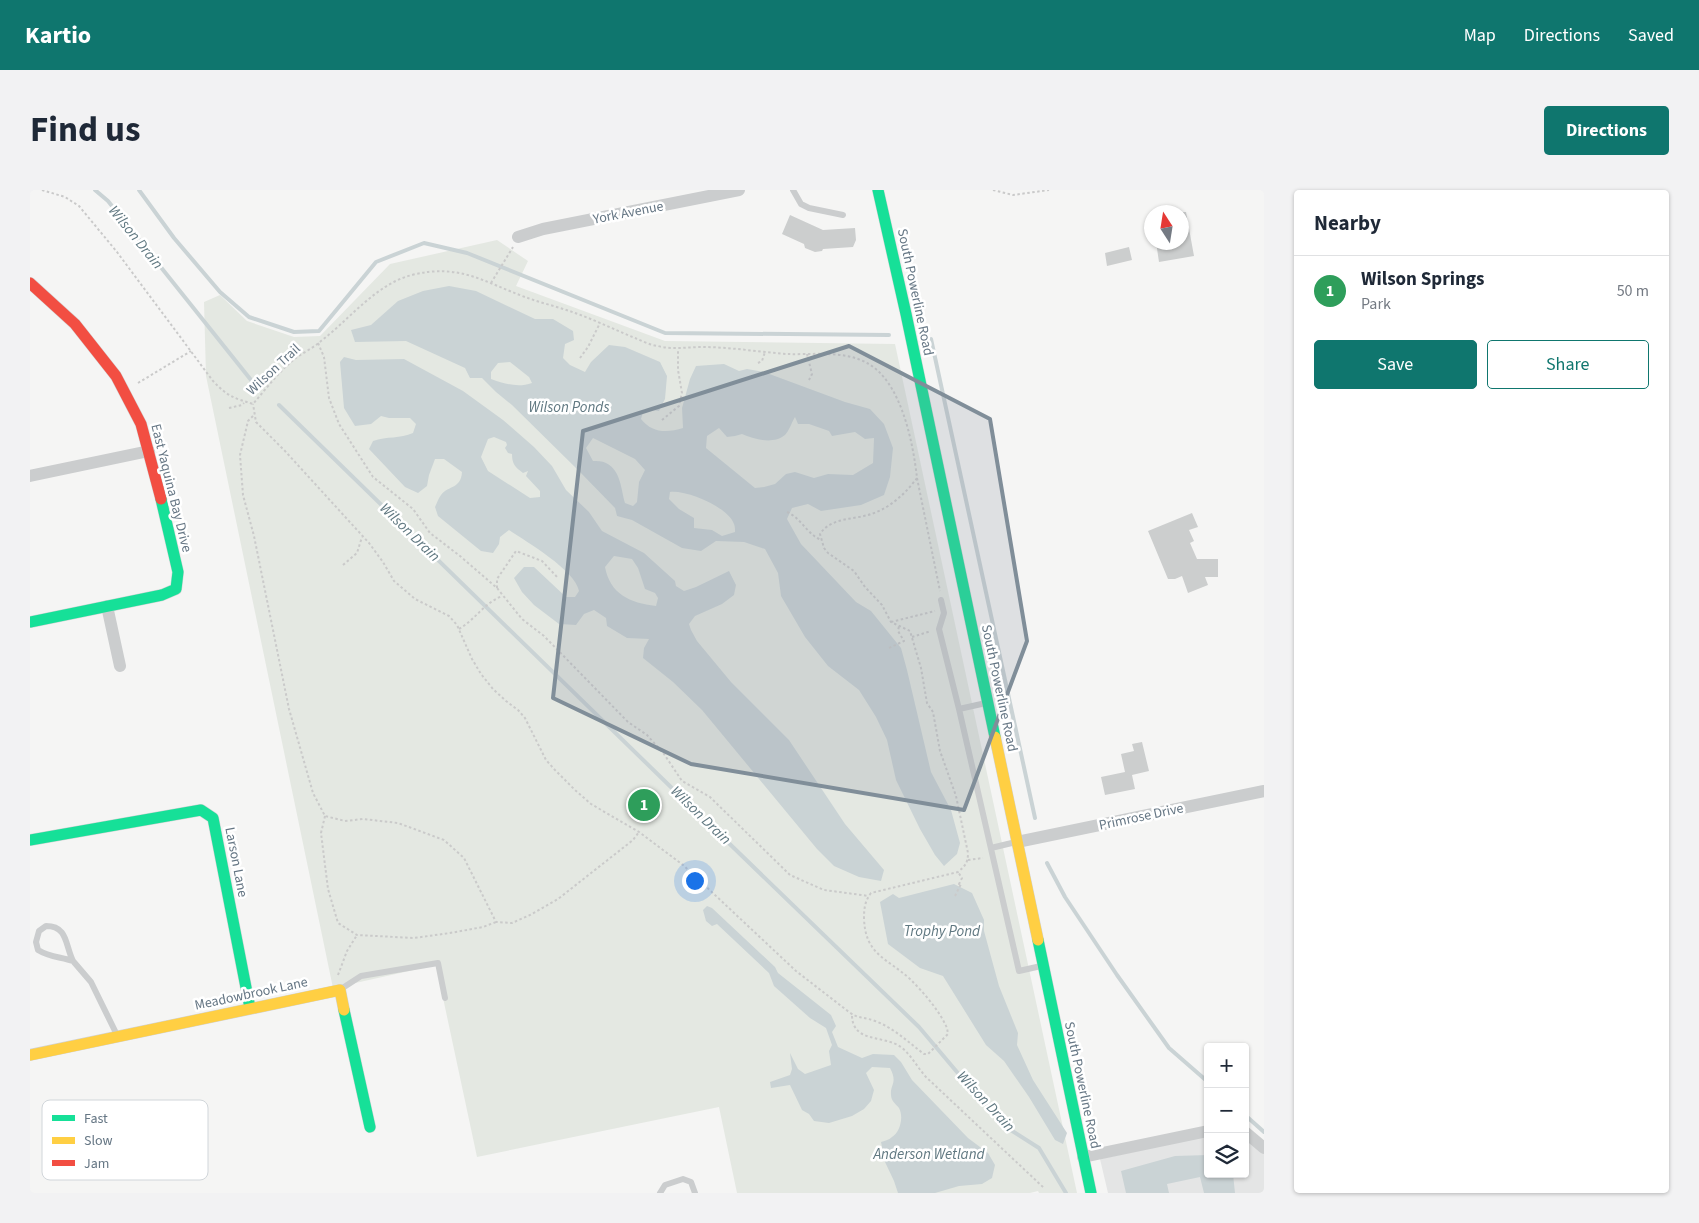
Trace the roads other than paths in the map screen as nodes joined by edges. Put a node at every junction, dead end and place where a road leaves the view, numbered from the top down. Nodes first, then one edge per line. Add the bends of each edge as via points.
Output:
1 (739, 190) edge
2 (793, 190) edge
3 (878, 190) edge
4 (844, 215) dead end
5 (518, 237) dead end
6 (30, 284) edge
7 (149, 450) junction
8 (30, 476) edge
9 (941, 600) road end
10 (107, 606) junction
11 (30, 622) edge
12 (120, 666) dead end
13 (988, 703) junction
14 (959, 709) junction
15 (1264, 791) edge
16 (30, 840) edge
17 (1017, 842) junction
18 (991, 848) junction
19 (73, 961) junction
20 (1042, 966) junction
21 (336, 991) junction
22 (445, 998) dead end
23 (250, 1008) junction
24 (117, 1036) junction
25 (30, 1055) edge
26 (370, 1127) dead end
27 (1204, 1132) edge
28 (1246, 1133) edge
29 (1264, 1148) edge
30 (1083, 1157) junction
31 (660, 1193) edge
32 (695, 1193) edge
33 (1091, 1193) edge

1 - 5 street, York Avenue via 543,229
2 - 4 lane via 801,204 809,208
3 - 13 street, South Powerline Road
6 - 7 street, East Yaquina Bay Drive via 75,324 116,376 141,424
7 - 8 street
7 - 10 street, East Yaquina Bay Drive via 178,572 176,589
9 - 14 lane via 944,613 939,628
10 - 11 street
10 - 12 street
13 - 14 lane
13 - 17 street, South Powerline Road
14 - 18 lane
15 - 17 street, Primrose Drive
16 - 23 street, Larson Lane via 201,810 213,818
17 - 18 lane
17 - 20 street, South Powerline Road
18 - 20 lane via 1019,971
19 - 19 lane via 47,956 38,950 39,931 46,926 60,929
19 - 24 lane via 91,982
20 - 30 street, South Powerline Road
21 - 22 lane via 361,976 438,963
21 - 23 street, Meadowbrook Lane
21 - 26 street
23 - 24 street, Meadowbrook Lane
24 - 25 street, Meadowbrook Lane
27 - 30 street
28 - 29 street
30 - 33 street, South Powerline Road
31 - 32 lane via 665,1185 683,1179 691,1182

